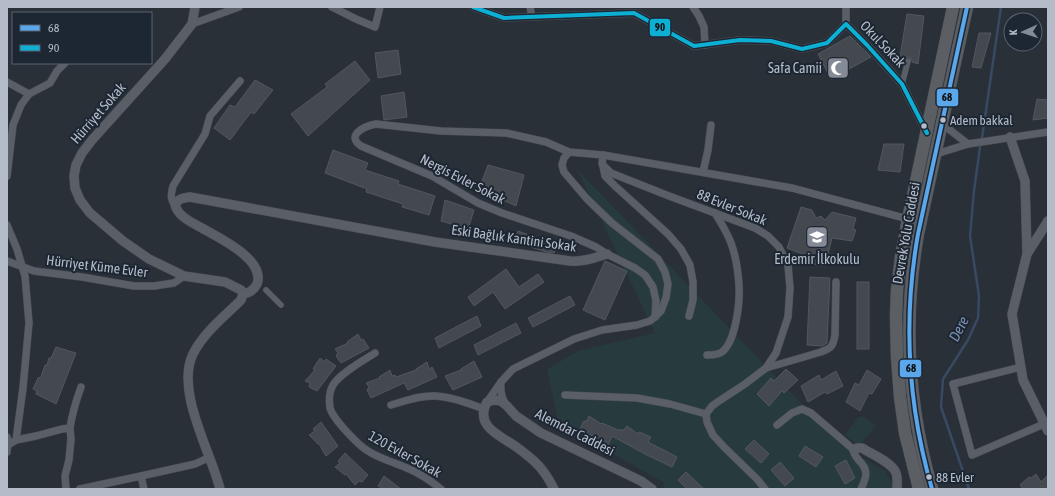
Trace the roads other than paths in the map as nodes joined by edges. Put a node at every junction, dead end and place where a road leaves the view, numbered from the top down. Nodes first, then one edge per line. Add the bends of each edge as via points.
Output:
1 (195, 7) edge
2 (332, 7) edge
3 (380, 7) edge
4 (473, 7) edge
5 (530, 7) edge
6 (629, 7) edge
7 (693, 7) edge
8 (846, 7) edge
9 (953, 7) edge
10 (967, 7) edge
11 (234, 8) edge
12 (634, 13) junction
13 (532, 17) junction
14 (192, 24) junction
15 (846, 24) junction
16 (705, 44) junction
17 (908, 61) dead end
18 (64, 64) edge
19 (7, 82) edge
20 (240, 82) dead end
21 (902, 84) junction
22 (29, 94) junction
23 (933, 107) junction
24 (945, 110) junction
25 (712, 125) dead end
26 (942, 125) junction
27 (1048, 132) edge
28 (927, 133) junction
29 (1010, 137) junction
30 (968, 144) junction
31 (569, 152) junction
32 (936, 154) junction
33 (603, 155) junction
34 (602, 164) junction
35 (703, 172) junction
36 (7, 176) edge
37 (175, 205) junction
38 (715, 214) junction
39 (908, 219) junction
40 (1048, 221) edge
41 (7, 225) edge
42 (607, 254) junction
43 (1027, 254) junction
44 (7, 261) edge
45 (23, 266) junction
46 (184, 276) junction
47 (836, 282) dead end
48 (266, 290) dead end
49 (242, 297) junction
50 (281, 305) dead end
51 (689, 316) dead end
52 (655, 317) junction
53 (375, 353) dead end
54 (707, 355) dead end
55 (766, 368) junction
56 (1021, 368) junction
57 (501, 382) junction
58 (81, 387) dead end
59 (565, 395) dead end
60 (391, 405) dead end
61 (486, 406) junction
62 (507, 406) junction
63 (706, 414) junction
64 (777, 425) dead end
65 (1046, 427) edge
66 (70, 428) junction
67 (16, 440) junction
68 (7, 441) edge
69 (854, 450) junction
70 (7, 452) edge
71 (210, 457) junction
72 (141, 476) junction
73 (66, 489) edge
74 (80, 489) edge
75 (144, 489) edge
76 (220, 489) edge
77 (441, 489) edge
78 (554, 489) edge
79 (652, 489) edge
80 (765, 489) edge
81 (861, 489) edge
82 (897, 489) edge
83 (919, 489) edge
84 (932, 489) edge

1 - 14 street, Hürriyet Sokak
2 - 3 street via 375,27
4 - 13 street via 504,18
5 - 13 street
6 - 12 street
7 - 16 street via 704,27
8 - 15 street
9 - 23 highway, Devrek Yolu Caddesi
10 - 24 highway, Devrek Yolu Caddesi
11 - 14 street
12 - 13 street
12 - 16 street, Okul Sokak via 694,46
14 - 46 street, Hürriyet Sokak via 165,59 85,148 76,165 74,176 80,200 90,213 149,259
15 - 16 street, Okul Sokak via 827,43 802,49 771,41 740,40
15 - 21 street, Okul Sokak
17 - 21 street
18 - 22 street via 50,83
19 - 22 street
20 - 37 street via 210,116 205,134 173,186 171,194
21 - 28 street, Okul Sokak
22 - 36 street via 21,105 13,125
23 - 24 street
23 - 28 highway, Devrek Yolu Caddesi
24 - 26 highway, Devrek Yolu Caddesi
25 - 35 street
26 - 30 street
26 - 32 highway, Devrek Yolu Caddesi
27 - 29 street
28 - 39 highway, Devrek Yolu Caddesi
29 - 30 street
29 - 43 street via 1025,181
30 - 32 street
31 - 33 street
31 - 42 street, Nergis Evler Sokak via 546,142 506,133 441,131 376,124 361,129 355,140 361,146 432,176 478,203 571,236
31 - 52 street via 562,165 564,172 612,223 658,259 665,272 668,284 666,298 661,311
32 - 84 highway, Devrek Yolu Caddesi via 914,258 909,316 909,353 917,426
33 - 34 street
33 - 35 street
34 - 38 street, 88 Evler Sokak via 611,173
34 - 51 street via 606,176 668,234 690,264 693,300
35 - 39 street via 792,188
37 - 42 street, Eski Bağlık Kantini Sokak via 181,198 190,197 422,240 578,262
37 - 49 street via 176,210 189,220 241,252 252,262 257,271 257,283 255,288
38 - 54 street via 725,228 737,264 738,309 734,333 729,344 722,352
38 - 55 street, 88 Evler Sokak via 755,228 768,236 779,247 788,265 788,317 776,354
39 - 83 highway, Devrek Yolu Caddesi via 897,290 896,356 905,433
40 - 43 street
41 - 45 street
42 - 52 street via 645,275 653,287
43 - 56 street via 1012,314
44 - 45 street, Hürriyet Küme Evler
45 - 46 street, Hürriyet Küme Evler via 34,271 134,286 174,283
45 - 67 street via 30,323
46 - 49 street, Hürriyet Sokak via 225,282 240,290
47 - 55 street via 835,335 830,349
48 - 50 street
49 - 71 street via 210,329 193,355 189,368 190,400
52 - 57 street via 637,325 602,330 574,339 513,369
53 - 77 street, 120 Evler Sokak via 341,376 332,386 329,396 331,409 338,421 368,451 407,468
55 - 63 street, 88 Evler Sokak via 712,406
56 - 65 street via 1023,380
56 - 65 street via 953,384 972,455
57 - 61 street
57 - 62 street via 500,390
58 - 66 street via 71,416
59 - 63 street via 637,398
60 - 61 street via 433,396
61 - 62 street, Alemdar Caddesi via 495,400
61 - 78 street via 483,414 492,431 535,462
62 - 79 street, Alemdar Caddesi via 516,416 541,433 641,480
63 - 80 street via 713,435
64 - 69 street via 792,413 802,409 811,413
66 - 67 street
66 - 73 street
67 - 68 street
68 - 70 street
69 - 81 street via 855,457 865,468 865,480
69 - 82 street via 862,448 892,466 897,478
71 - 72 street via 195,464
71 - 76 street
72 - 74 street
72 - 75 street

